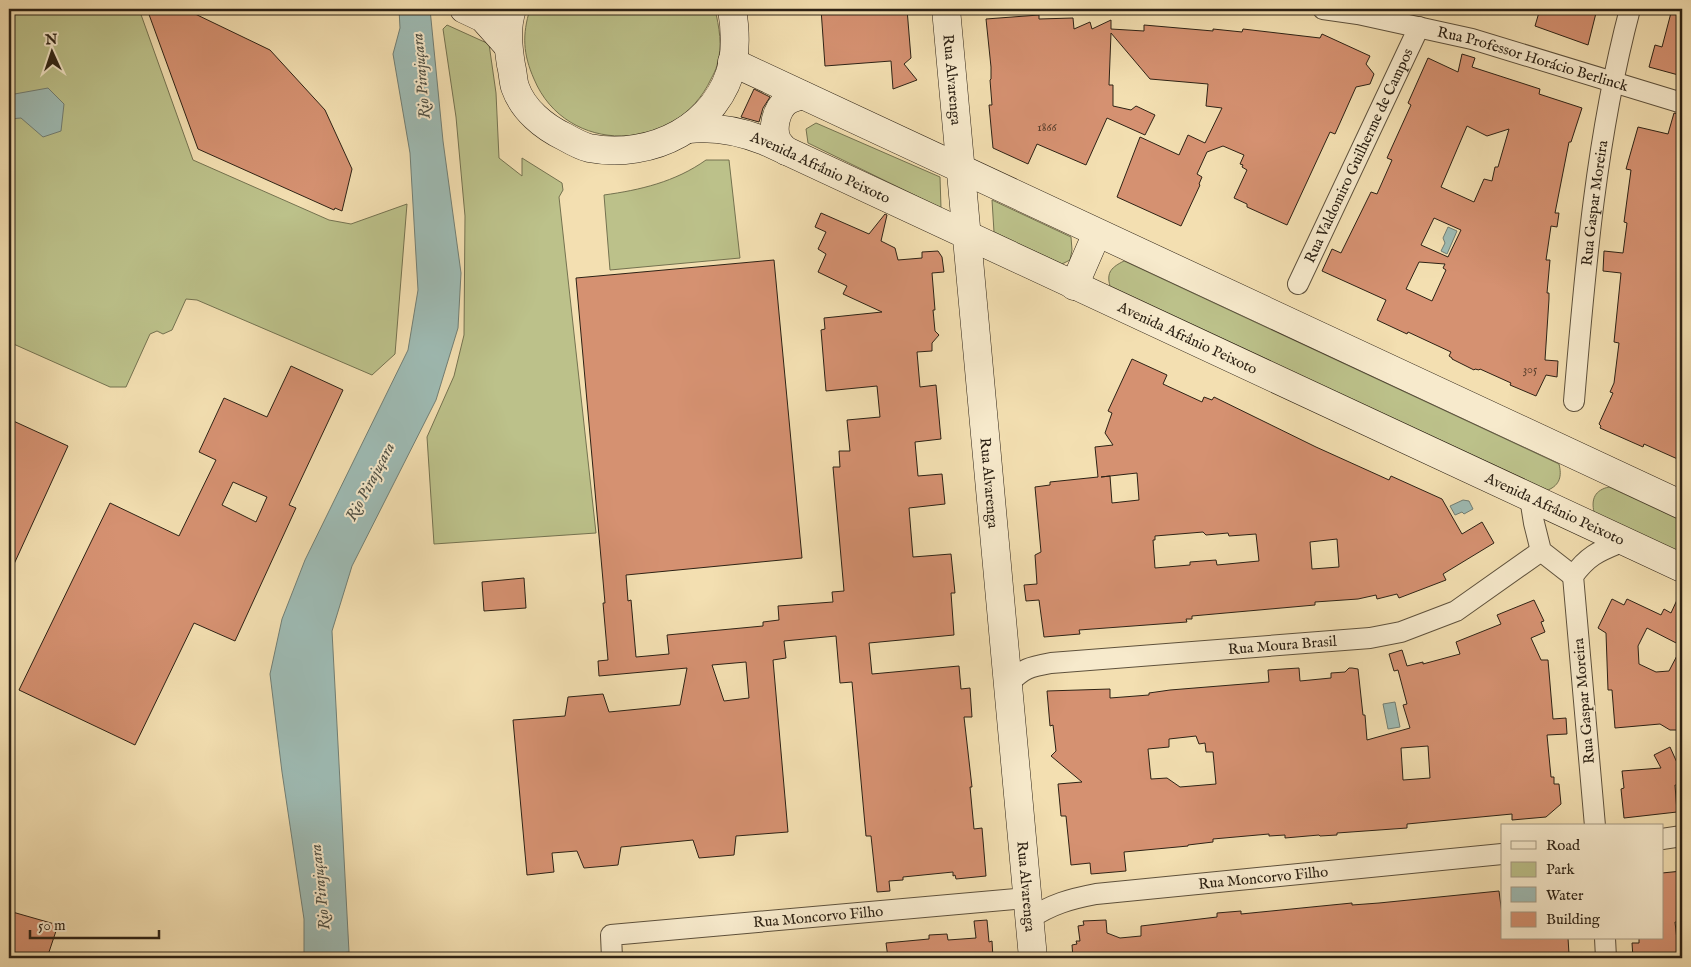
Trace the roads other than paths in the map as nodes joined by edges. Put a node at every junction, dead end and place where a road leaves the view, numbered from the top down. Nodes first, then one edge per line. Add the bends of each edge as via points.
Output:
1 (464, 9) edge
2 (512, 9) edge
3 (732, 9) edge
4 (946, 9) edge
5 (1323, 9) edge
6 (1630, 9) edge
7 (1419, 27) junction
8 (508, 46) junction
9 (732, 62) junction
10 (1612, 82) junction
11 (802, 95) junction
12 (1682, 103) edge
13 (688, 129) junction
14 (786, 151) junction
15 (961, 169) junction
16 (1098, 233) junction
17 (967, 236) junction
18 (1298, 284) dead end
19 (1074, 286) junction
20 (1574, 402) dead end
21 (1530, 498) junction
22 (1682, 505) edge
23 (1624, 542) junction
24 (1541, 551) junction
25 (1682, 568) edge
26 (1573, 576) junction
27 (1008, 684) junction
28 (1595, 824) edge
29 (1682, 836) edge
30 (1664, 838) edge
31 (1501, 854) edge
32 (1028, 908) junction
33 (1605, 940) edge
34 (612, 958) edge
35 (1033, 958) edge
36 (1606, 958) edge

1 - 8 main road via 483,18
2 - 8 main road via 508,20
3 - 9 main road via 736,32
4 - 15 main road, Rua Alvarenga
5 - 7 street, Rua Professor Horácio Berlinck
6 - 10 street, Rua Gaspar Moreira
7 - 10 street, Rua Professor Horácio Berlinck via 1472,39
7 - 18 street, Rua Valdomiro Guilherme de Campos
8 - 13 main road via 515,87 524,103 550,130 580,144 617,152 648,148
9 - 11 main road
9 - 13 main road via 716,99
10 - 12 street, Rua Professor Horácio Berlinck
10 - 20 street, Rua Gaspar Moreira via 1596,182
11 - 14 main road via 782,106 775,123 774,133
11 - 15 main road
13 - 14 main road, Avenida Afrânio Peixoto via 730,130 756,137
14 - 17 main road, Avenida Afrânio Peixoto
15 - 16 main road
15 - 17 main road, Rua Alvarenga
16 - 19 main road
16 - 22 main road
17 - 19 main road, Avenida Afrânio Peixoto
17 - 27 main road, Rua Alvarenga
19 - 21 main road, Avenida Afrânio Peixoto
21 - 23 main road, Avenida Afrânio Peixoto
21 - 24 street
23 - 25 main road, Avenida Afrânio Peixoto
23 - 26 street via 1587,559
24 - 26 street
24 - 27 street, Rua Moura Brasil via 1456,611 1401,632 1370,638 1051,663 1020,672
26 - 28 street, Rua Gaspar Moreira
27 - 32 main road, Rua Alvarenga
29 - 30 street
31 - 32 street, Rua Moncorvo Filho via 1096,894 1070,898 1047,908
32 - 34 street, Rua Moncorvo Filho via 610,936
32 - 35 main road, Rua Alvarenga
33 - 36 street

